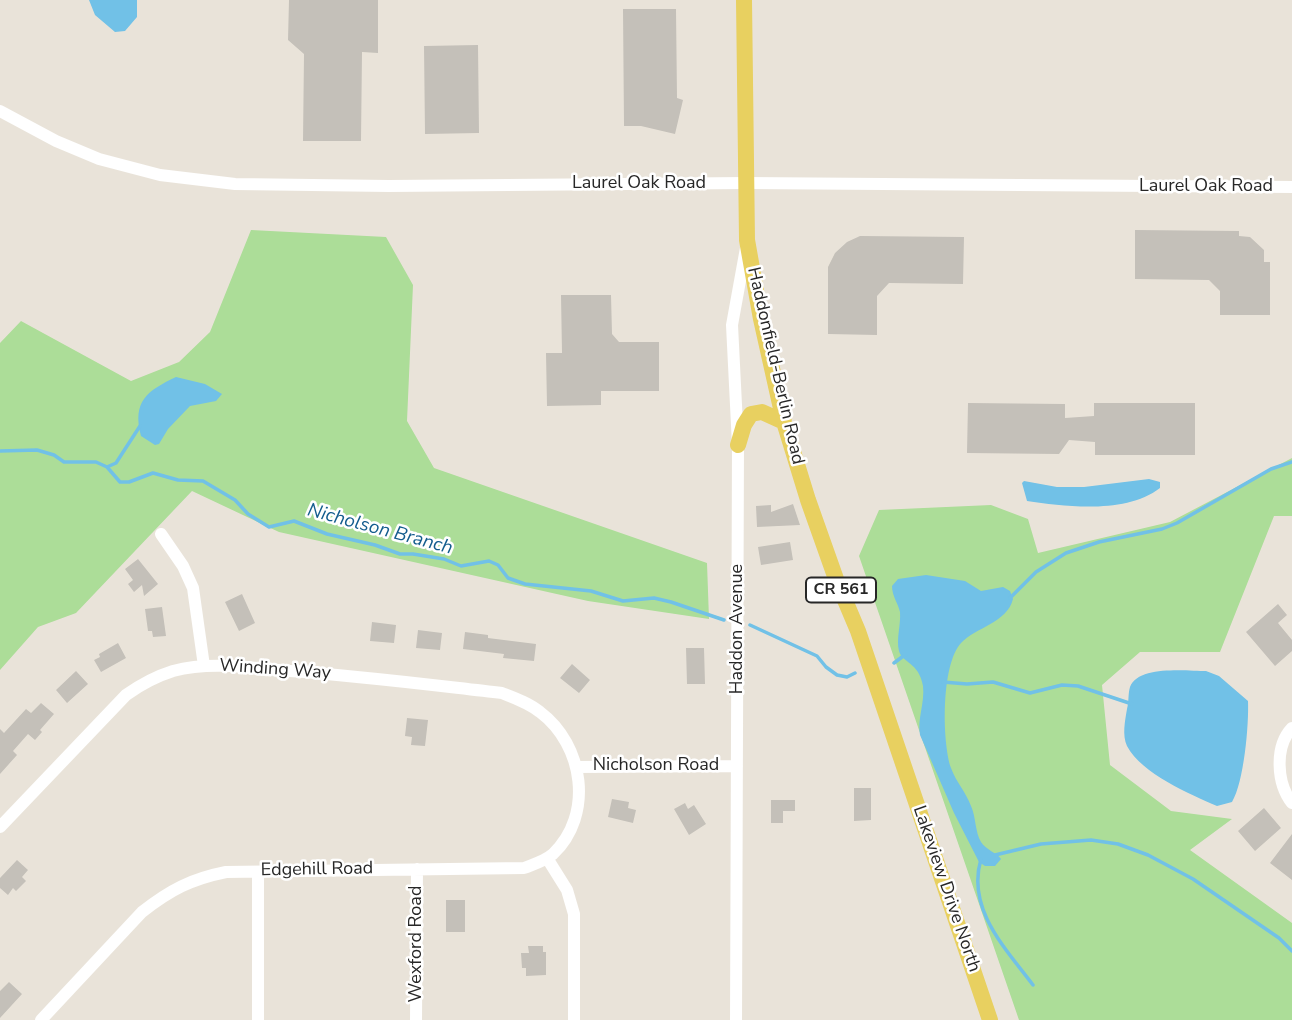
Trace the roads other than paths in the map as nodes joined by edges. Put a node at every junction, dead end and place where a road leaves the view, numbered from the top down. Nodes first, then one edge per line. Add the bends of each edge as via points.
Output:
1 (744, 0) edge
2 (0, 111) edge
3 (746, 183) junction
4 (1292, 187) edge
5 (747, 240) junction
6 (784, 422) junction
7 (738, 445) junction
8 (161, 534) dead end
9 (204, 666) junction
10 (1292, 729) edge
11 (901, 757) joint
12 (737, 766) junction
13 (576, 767) junction
14 (1292, 803) edge
15 (0, 827) edge
16 (547, 858) junction
17 (417, 869) junction
18 (258, 872) junction
19 (41, 1020) edge
20 (258, 1020) edge
21 (416, 1020) edge
22 (574, 1020) edge
23 (736, 1020) edge
24 (990, 1020) edge

1 - 3 main road, Haddonfield-Berlin Road / CR 561
2 - 3 street, Laurel Oak Road via 99,159 197,181 389,186
3 - 4 street, Laurel Oak Road
3 - 5 main road, Haddonfield-Berlin Road / CR 561
5 - 6 main road, Haddonfield-Berlin Road / CR 561
5 - 7 street, Haddon Avenue via 732,325
6 - 7 main road via 762,412 751,414
6 - 11 main road, Haddonfield-Berlin Road / CR 561
7 - 12 street, Haddon Avenue
8 - 9 street via 193,588
9 - 13 street, Winding Way via 502,693 542,713 566,742
9 - 15 street, Winding Way via 173,671 126,695
10 - 14 street via 1279,763 1285,793
11 - 24 main road, Lakeview Drive North / CR 561
12 - 13 street, Nicholson Road
12 - 23 street, Haddon Avenue
13 - 16 street via 580,784 576,816
16 - 17 street, Edgehill Road via 524,868
16 - 22 street via 567,890 574,914
17 - 18 street, Edgehill Road
17 - 21 street, Wexford Road
18 - 19 street, Edgehill Road via 196,878 160,899 142,912
18 - 20 street

